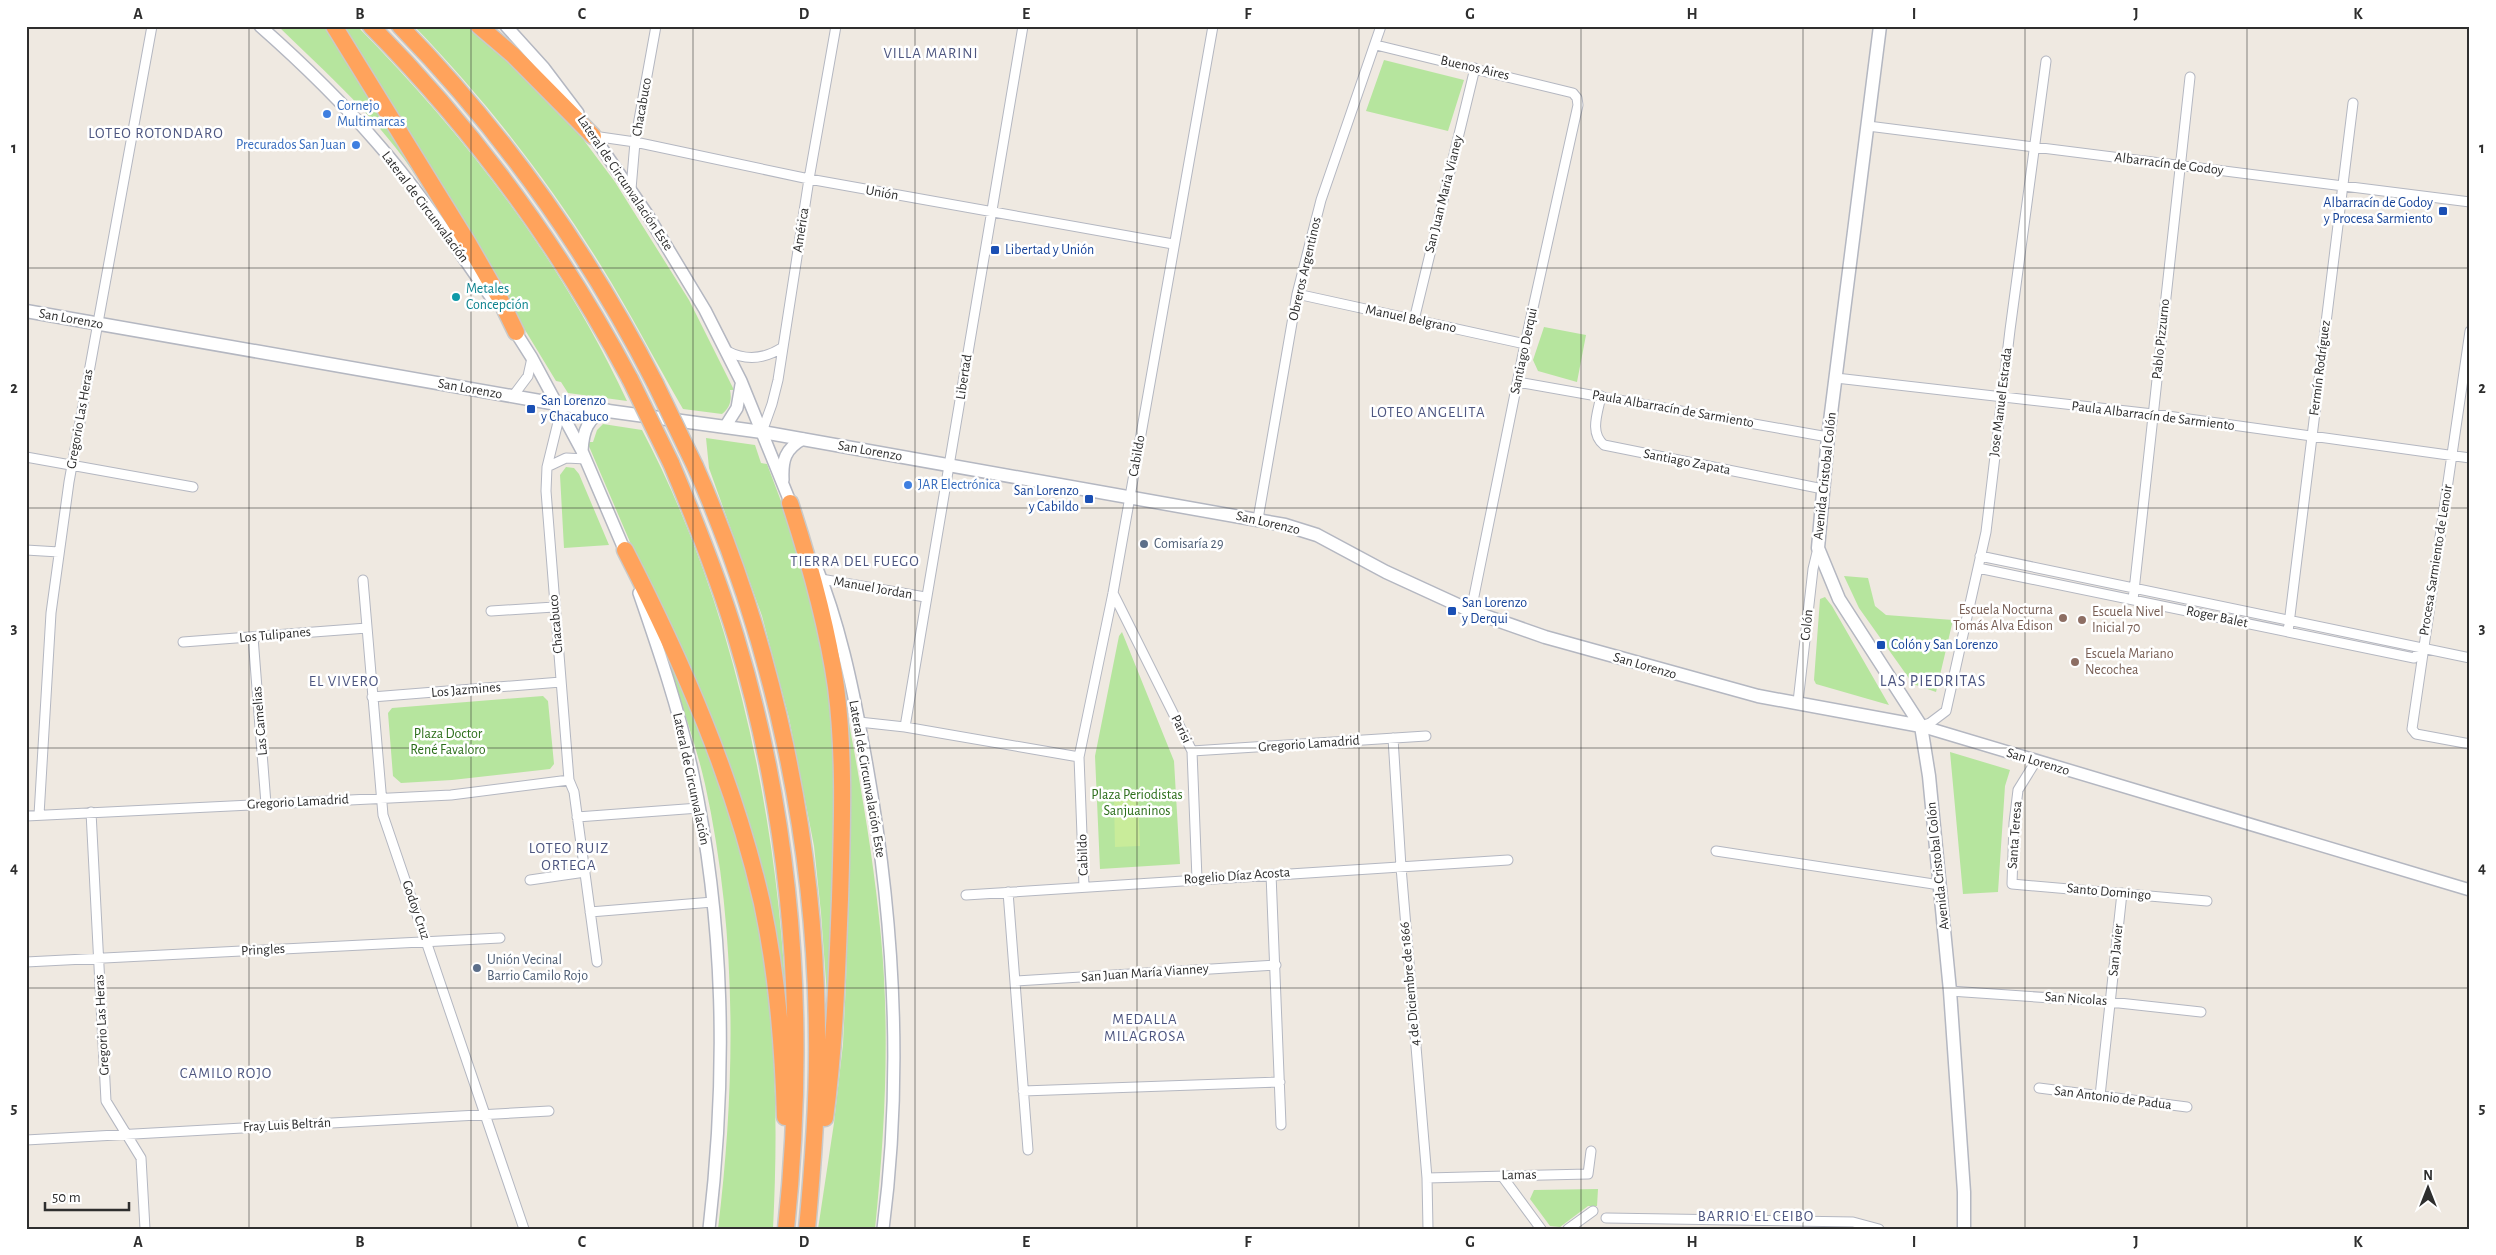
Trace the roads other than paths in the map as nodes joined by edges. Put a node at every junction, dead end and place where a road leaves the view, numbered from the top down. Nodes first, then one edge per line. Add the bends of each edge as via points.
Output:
1 (152, 26) edge
2 (260, 26) edge
3 (334, 26) edge
4 (371, 26) edge
5 (400, 26) edge
6 (479, 26) edge
7 (506, 26) edge
8 (656, 26) edge
9 (836, 26) edge
10 (1023, 26) edge
11 (1213, 26) edge
12 (1381, 26) edge
13 (1880, 26) edge
14 (1376, 45) junction
15 (2046, 61) dead end
16 (1475, 68) junction
17 (2190, 77) dead end
18 (1573, 93) joint
19 (2353, 104) dead end
20 (1868, 126) junction
21 (593, 136) junction
22 (635, 142) junction
23 (2034, 147) junction
24 (2180, 166) junction
25 (809, 179) junction
26 (2342, 186) junction
27 (631, 189) junction
28 (2470, 202) edge
29 (990, 212) junction
30 (1173, 244) junction
31 (1298, 294) junction
32 (26, 311) edge
33 (1414, 320) junction
34 (97, 323) junction
35 (2470, 330) edge
36 (516, 332) junction
37 (1525, 344) junction
38 (783, 347) junction
39 (726, 351) junction
40 (532, 358) junction
41 (1836, 378) junction
42 (740, 381) junction
43 (1518, 382) junction
44 (513, 396) junction
45 (1601, 396) junction
46 (2002, 397) junction
47 (559, 407) junction
48 (607, 410) junction
49 (2153, 414) junction
50 (725, 427) junction
51 (762, 432) junction
52 (2312, 436) junction
53 (1828, 438) junction
54 (803, 439) junction
55 (584, 455) junction
56 (26, 456) edge
57 (2452, 456) junction
58 (2470, 458) edge
59 (72, 465) junction
60 (950, 465) junction
61 (547, 467) junction
62 (783, 482) junction
63 (193, 487) dead end
64 (1823, 488) junction
65 (1130, 497) junction
66 (790, 503) junction
67 (1258, 519) junction
68 (1818, 548) junction
69 (26, 550) edge
70 (625, 550) junction
71 (59, 552) junction
72 (1980, 556) junction
73 (1978, 568) junction
74 (821, 579) junction
75 (363, 580) dead end
76 (2134, 587) junction
77 (1113, 593) junction
78 (926, 597) junction
79 (2133, 600) junction
80 (554, 607) junction
81 (492, 610) dead end
82 (1471, 610) junction
83 (2289, 619) junction
84 (367, 628) junction
85 (2288, 632) junction
86 (253, 637) junction
87 (183, 642) dead end
88 (2423, 648) junction
89 (2470, 658) edge
90 (561, 682) junction
91 (372, 697) junction
92 (1798, 702) junction
93 (859, 722) junction
94 (1921, 726) junction
95 (905, 728) junction
96 (1426, 736) dead end
97 (1392, 738) junction
98 (2470, 744) edge
99 (1192, 751) junction
100 (1079, 757) junction
101 (2036, 762) junction
102 (569, 780) junction
103 (381, 798) junction
104 (266, 804) junction
105 (698, 808) junction
106 (91, 812) junction
107 (39, 815) junction
108 (26, 816) edge
109 (577, 817) junction
110 (1716, 851) dead end
111 (1508, 860) dead end
112 (1401, 867) junction
113 (585, 872) junction
114 (1271, 874) junction
115 (1197, 879) junction
116 (530, 880) dead end
117 (2012, 884) joint
118 (1940, 885) junction
119 (1084, 887) junction
120 (2470, 890) edge
121 (1008, 892) junction
122 (2122, 893) junction
123 (966, 895) dead end
124 (2207, 901) dead end
125 (712, 902) junction
126 (590, 912) junction
127 (500, 938) dead end
128 (426, 942) junction
129 (99, 959) junction
130 (26, 962) edge
131 (597, 962) dead end
132 (1276, 965) junction
133 (1014, 981) junction
134 (1950, 991) junction
135 (2110, 1002) junction
136 (2201, 1012) dead end
137 (1280, 1082) junction
138 (2039, 1088) dead end
139 (1023, 1091) junction
140 (2100, 1096) junction
141 (2187, 1107) dead end
142 (549, 1111) dead end
143 (485, 1115) junction
144 (1281, 1125) dead end
145 (127, 1134) junction
146 (26, 1140) edge
147 (1028, 1150) dead end
148 (1591, 1151) dead end
149 (1502, 1176) junction
150 (1427, 1178) junction
151 (1593, 1212) dead end
152 (1606, 1218) dead end
153 (145, 1229) edge
154 (524, 1229) edge
155 (709, 1229) edge
156 (785, 1229) edge
157 (807, 1229) edge
158 (884, 1229) edge
159 (1428, 1229) edge
160 (1541, 1229) edge
161 (1568, 1229) edge
162 (1879, 1229) edge
163 (1964, 1229) edge

1 - 34 street, Gregorio Las Heras
2 - 36 street, Lateral de Circunvalación via 379,145
3 - 36 highway via 468,243
4 - 156 highway, bridge via 438,97 507,182 576,284 630,379 671,463 736,637 764,750 783,854 794,958 796,1115
5 - 157 highway, bridge via 472,106 538,192 598,280 655,382 695,466 732,560 762,657 788,766 814,944 817,1036 814,1151
6 - 21 highway via 519,61
7 - 21 street, Lateral de Circunvalación Este via 558,84
8 - 22 street, Chacabuco
9 - 25 street, América
10 - 29 street, Libertad
11 - 30 street, Cabildo
12 - 14 street, Obreros Argentinos
13 - 20 main road, Avenida Cristobal Colón
14 - 16 street, Buenos Aires
14 - 31 street, Obreros Argentinos via 1321,200
15 - 23 street, Jose Manuel Estrada
16 - 18 street, Buenos Aires
16 - 33 street, San Juan Maria Vianey
17 - 24 street, Pablo Pizzurno
18 - 37 street, Santiago Derqui via 1578,105
19 - 26 street, Fermín Rodríguez
20 - 23 street, Albarracín de Godoy
20 - 41 main road, Avenida Cristobal Colón
21 - 22 street, Unión
21 - 27 street, Lateral de Circunvalación Este
22 - 25 street, Unión
22 - 27 street, Chacabuco
23 - 24 street, Albarracín de Godoy
23 - 46 street, Jose Manuel Estrada
24 - 26 street, Albarracín de Godoy
24 - 49 street, Pablo Pizzurno
25 - 29 street, Unión
25 - 38 street, América
26 - 28 street, Albarracín de Godoy
26 - 52 street, Fermín Rodríguez
27 - 39 street, Lateral de Circunvalación Este via 680,267
29 - 30 street, Unión
29 - 60 street, Libertad
30 - 65 street, Cabildo
31 - 33 street, Manuel Belgrano
31 - 67 street, Obreros Argentinos
32 - 34 main road, San Lorenzo
33 - 37 street, Manuel Belgrano
34 - 44 main road, San Lorenzo
34 - 59 street, Gregorio Las Heras
35 - 57 street, Procesa Sarmiento de Lenoir
36 - 40 street, Lateral de Circunvalación
37 - 43 street, Santiago Derqui
38 - 39 street via 762,357 739,356
38 - 51 street, América via 772,404
39 - 42 street, Lateral de Circunvalación Este
40 - 44 street via 528,376
40 - 47 street, Lateral de Circunvalación
41 - 46 street, Paula Albarracín de Sarmiento
41 - 53 main road, Avenida Cristobal Colón
42 - 50 street via 739,403
42 - 51 street, Lateral de Circunvalación Este
43 - 45 street, Paula Albarracín de Sarmiento
43 - 82 street, Santiago Derqui
44 - 47 main road, San Lorenzo
45 - 53 street, Paula Albarracín de Sarmiento
45 - 64 street, Santiago Zapata via 1595,431 1597,440 1604,445
46 - 49 street, Paula Albarracín de Sarmiento
46 - 72 street, Jose Manuel Estrada via 1986,532
47 - 48 main road, San Lorenzo
47 - 55 street, Lateral de Circunvalación
47 - 61 street, Chacabuco
48 - 50 main road, San Lorenzo
48 - 55 street via 596,414 589,422 584,434
49 - 52 street, Paula Albarracín de Sarmiento
49 - 76 street, Pablo Pizzurno
50 - 51 main road, San Lorenzo
51 - 54 main road, San Lorenzo
51 - 62 street, Lateral de Circunvalación Este
52 - 57 street, Paula Albarracín de Sarmiento
52 - 83 street, Fermín Rodríguez
53 - 64 main road, Avenida Cristobal Colón
54 - 60 main road, San Lorenzo
54 - 62 street via 785,455
55 - 61 street via 566,458
55 - 70 street, Lateral de Circunvalación
56 - 59 street
57 - 58 street, Paula Albarracín de Sarmiento
57 - 88 street, Procesa Sarmiento de Lenoir
59 - 63 street
59 - 71 street, Gregorio Las Heras
60 - 65 main road, San Lorenzo
60 - 78 street, Libertad
61 - 80 street, Chacabuco
62 - 66 street, Lateral de Circunvalación Este
64 - 68 main road, Avenida Cristobal Colón
65 - 67 main road, San Lorenzo
65 - 77 street, Cabildo
66 - 74 street, Lateral de Circunvalación Este
66 - 157 highway via 825,624 836,685 842,762 836,1005 830,1084
67 - 82 main road, San Lorenzo via 1317,535 1386,572
68 - 92 street, Colón
68 - 94 main road, Avenida Cristobal Colón via 1839,599
69 - 71 street
70 - 105 street, Lateral de Circunvalación via 672,692
70 - 156 highway via 658,614 714,747 762,904 776,990 784,1079
71 - 107 street, Gregorio Las Heras via 51,613
72 - 73 street, Jose Manuel Estrada
72 - 76 street, Roger Balet
73 - 79 street, Roger Balet
73 - 94 street, Jose Manuel Estrada via 1946,711
74 - 78 street, Manuel Jordan
74 - 93 street, Lateral de Circunvalación Este via 842,647
75 - 84 street, Godoy Cruz
76 - 79 street, Pablo Pizzurno
76 - 83 street, Roger Balet
77 - 99 street, Parisi
77 - 100 street, Cabildo
78 - 95 street, Libertad
79 - 85 street, Roger Balet
80 - 81 street
80 - 90 street, Chacabuco
82 - 92 main road, San Lorenzo via 1545,637 1679,676 1758,696
83 - 85 street, Fermín Rodríguez
83 - 88 street, Roger Balet
84 - 86 street, Los Tulipanes
84 - 91 street, Godoy Cruz
85 - 88 street, Roger Balet via 2414,658
86 - 87 street, Los Tulipanes
86 - 104 street, Las Camelias
88 - 89 street, Roger Balet
88 - 98 street, Procesa Sarmiento de Lenoir via 2412,729 2416,734
90 - 91 street, Los Jazmines
90 - 102 street, Chacabuco
91 - 103 street, Godoy Cruz
92 - 94 main road, San Lorenzo
93 - 95 street
93 - 158 street, Lateral de Circunvalación Este via 880,845 894,1018 892,1122
94 - 101 street, San Lorenzo
94 - 118 main road, Avenida Cristobal Colón
95 - 100 street
96 - 97 street, Gregorio Lamadrid
97 - 99 street, Gregorio Lamadrid
97 - 112 street, 4 de Diciembre de 1866
99 - 115 street, Parisi
100 - 119 street, Cabildo
101 - 117 street, Santa Teresa via 2018,790
101 - 120 street, San Lorenzo
102 - 103 street, Gregorio Lamadrid via 451,794
102 - 109 street, Chacabuco
103 - 104 street, Gregorio Lamadrid
103 - 128 street, Godoy Cruz via 383,815
104 - 106 street, Gregorio Lamadrid
105 - 109 street
105 - 125 street, Lateral de Circunvalación
106 - 107 street, Gregorio Lamadrid
106 - 129 street, Gregorio Las Heras
107 - 108 street, Gregorio Lamadrid
109 - 113 street, Chacabuco
110 - 118 street
111 - 112 street, Rogelio Díaz Acosta
112 - 114 street, Rogelio Díaz Acosta
112 - 150 street, 4 de Diciembre de 1866
113 - 116 street
113 - 126 street, Chacabuco
114 - 115 street, Rogelio Díaz Acosta
114 - 132 street
115 - 119 street, Rogelio Díaz Acosta
117 - 122 street, Santo Domingo
118 - 134 main road, Avenida Cristobal Colón
119 - 121 street, Rogelio Díaz Acosta
121 - 123 street, Rogelio Díaz Acosta
121 - 133 street
122 - 124 street, Santo Domingo
122 - 135 street, San Javier
125 - 126 street
125 - 155 street, Lateral de Circunvalación via 719,990 721,1091
126 - 131 street, Chacabuco
127 - 128 street, Pringles
128 - 129 street, Pringles
128 - 143 street, Godoy Cruz
129 - 130 street, Pringles
129 - 145 street, Gregorio Las Heras via 106,1101
132 - 133 street, San Juan María Vianney
132 - 137 street
133 - 139 street
134 - 135 street, San Nicolas
134 - 163 main road, Avenida Cristobal Colón
135 - 136 street, San Nicolas
135 - 140 street, San Javier
137 - 139 street
137 - 144 street
138 - 140 street, San Antonio de Padua
139 - 147 street
140 - 141 street, San Antonio de Padua
142 - 143 street, Fray Luis Beltrán
143 - 145 street, Fray Luis Beltrán
143 - 154 street, Godoy Cruz
145 - 146 street, Fray Luis Beltrán
145 - 153 street, Gregorio Las Heras via 141,1158
148 - 149 street, Lamas via 1588,1174
149 - 150 street, Lamas
149 - 160 street
150 - 159 street, 4 de Diciembre de 1866
151 - 161 street
152 - 162 street via 1853,1222

